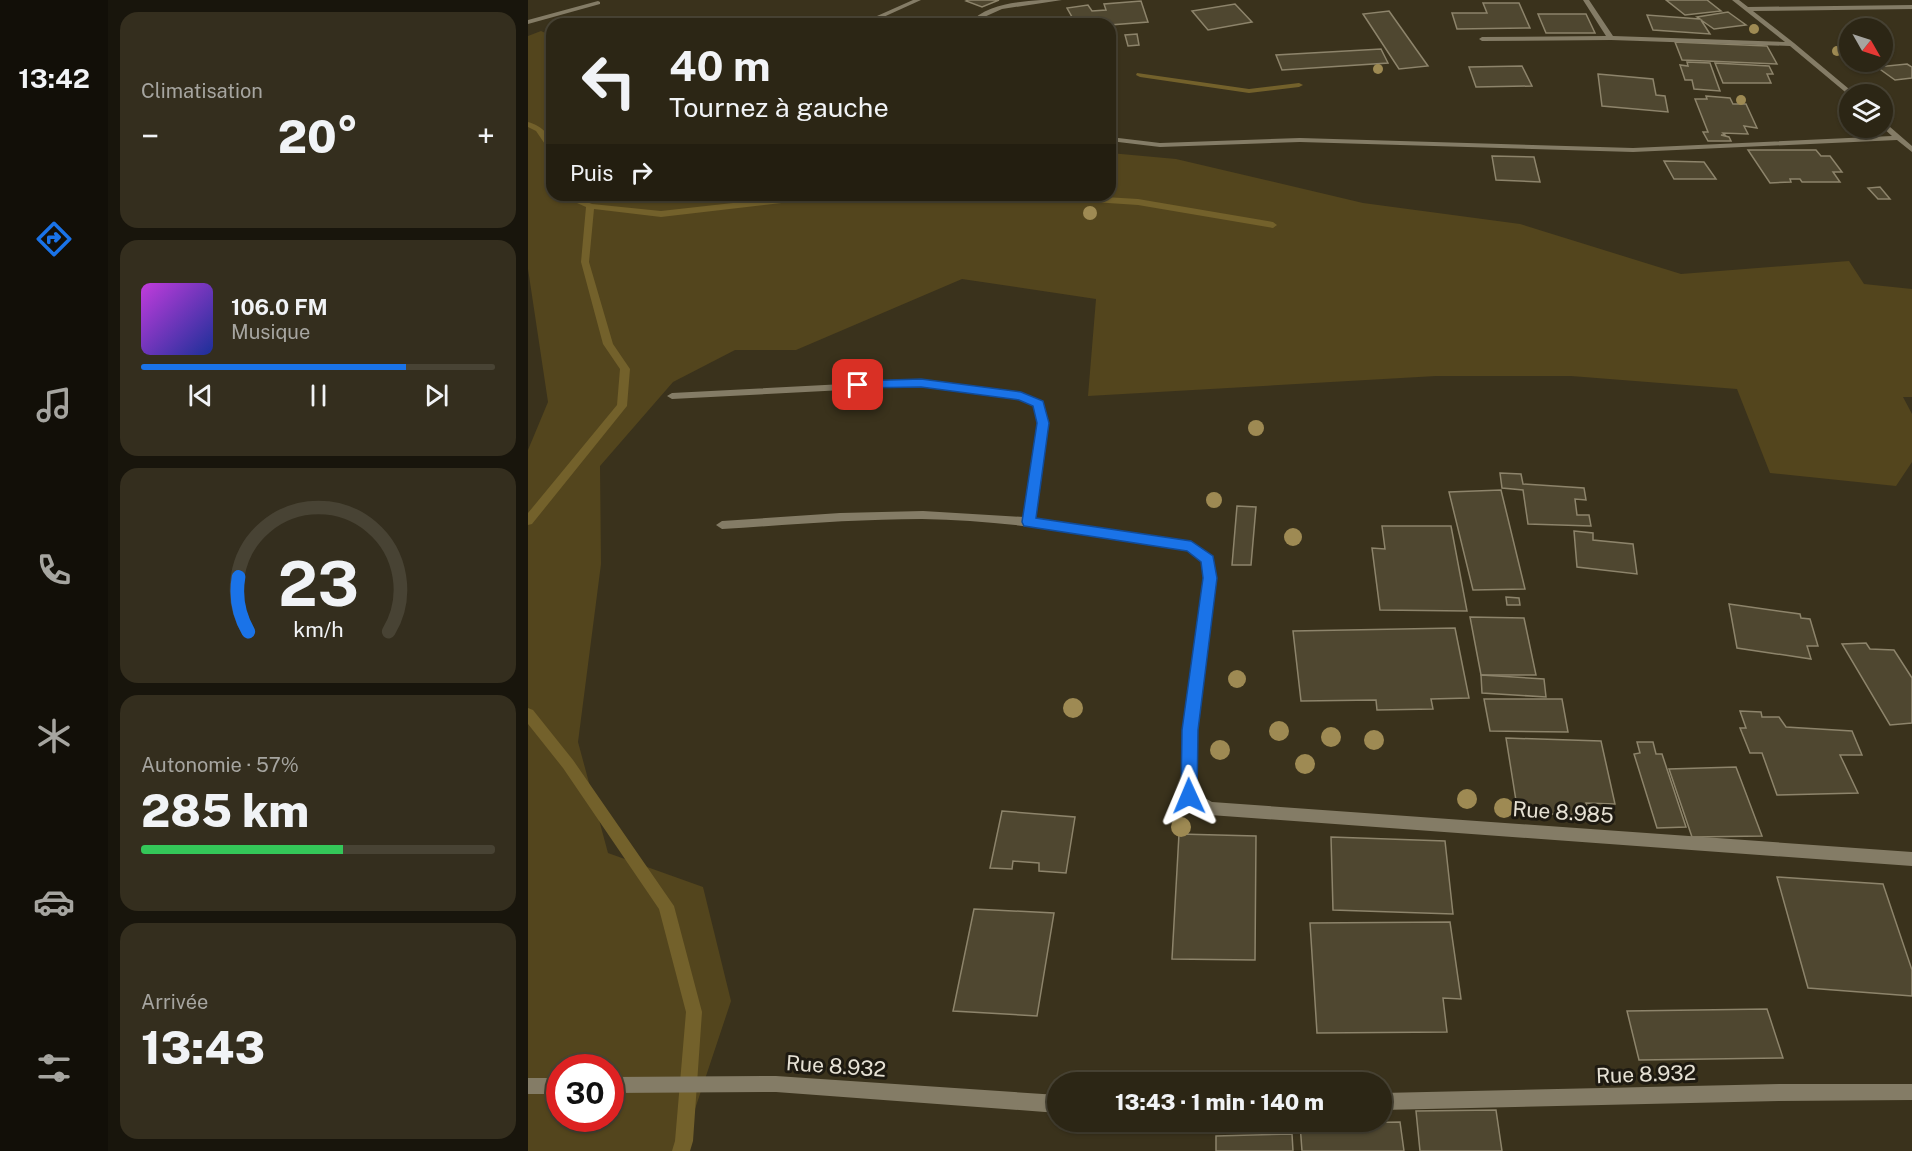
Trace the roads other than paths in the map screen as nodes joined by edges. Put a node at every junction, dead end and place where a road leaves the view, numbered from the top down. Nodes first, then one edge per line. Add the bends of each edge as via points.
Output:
1 (918, 0) edge
2 (1059, 0) edge
3 (1586, 0) edge
4 (1735, 0) edge
5 (598, 3) dead end
6 (1912, 7) edge
7 (1746, 9) junction
8 (876, 18) edge
9 (979, 18) edge
10 (528, 22) edge
11 (1611, 38) junction
12 (1482, 39) dead end
13 (1792, 44) junction
14 (1839, 84) edge
15 (1893, 132) edge
16 (1900, 138) junction
17 (1116, 140) edge
18 (1912, 150) edge
19 (672, 396) dead end
20 (1029, 522) junction
21 (722, 525) dead end
22 (1912, 859) edge
23 (624, 1085) edge
24 (528, 1086) edge
25 (546, 1086) edge
26 (1912, 1092) edge
27 (1392, 1102) edge
28 (1047, 1103) edge

1 - 8 street
2 - 9 street via 1002,8
3 - 11 street
4 - 7 street
5 - 10 street
6 - 7 street
7 - 13 street
11 - 12 street
11 - 13 street
13 - 14 street
15 - 16 street
16 - 17 street via 1633,150 1300,140 1160,145
16 - 18 street
19 - 20 street via 921,383 1021,396 1039,404 1043,423
20 - 21 street via 923,515
20 - 22 street, Rue 8.985 via 1191,546 1208,560 1210,578 1190,730 1188,775 1189,796 1210,808
23 - 28 street, Rue 8.932 via 776,1084
24 - 25 street
26 - 27 street, Rue 8.932 via 1783,1091

